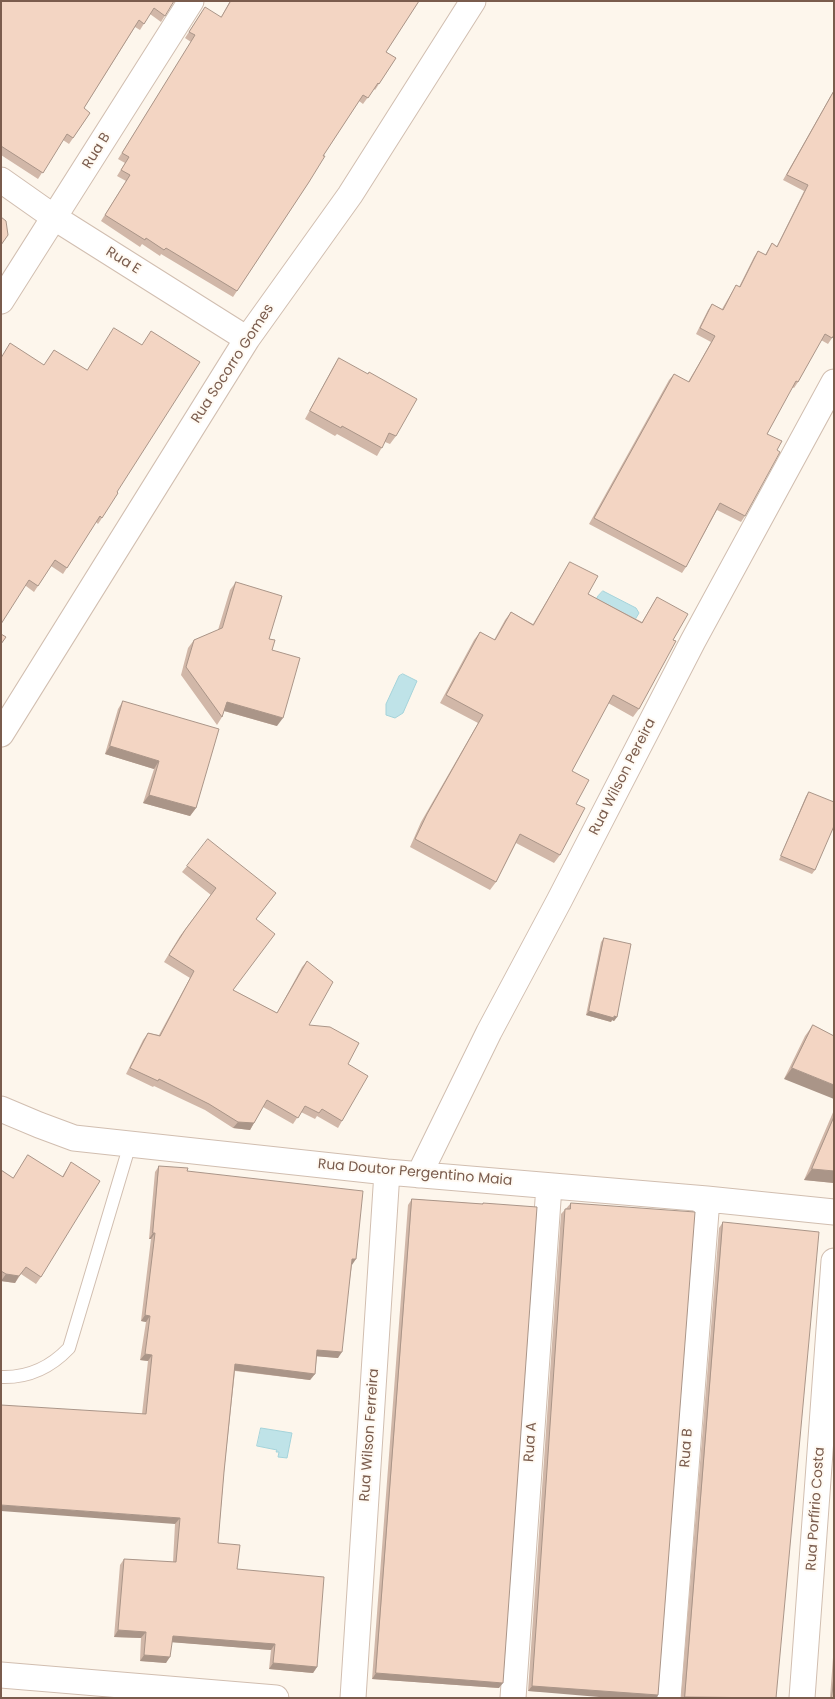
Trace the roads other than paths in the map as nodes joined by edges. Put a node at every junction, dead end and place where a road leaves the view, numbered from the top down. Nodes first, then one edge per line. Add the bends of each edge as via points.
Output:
1 (192, 1) edge
2 (473, 1) edge
3 (1, 180) edge
4 (55, 218) junction
5 (1, 301) edge
6 (247, 339) junction
7 (834, 382) edge
8 (1, 734) edge
9 (1, 1109) edge
10 (130, 1144) junction
11 (386, 1172) junction
12 (419, 1175) junction
13 (549, 1186) junction
14 (707, 1199) junction
15 (834, 1212) edge
16 (834, 1260) edge
17 (1, 1377) edge
18 (1, 1675) edge
19 (276, 1698) edge
20 (353, 1698) edge
21 (513, 1698) edge
22 (668, 1698) edge
23 (802, 1698) edge

1 - 4 street, Rua B
2 - 6 street, Rua Socorro Gomes via 350,195
3 - 4 street, Rua E
4 - 5 street, Rua B
4 - 6 street, Rua E
6 - 8 street, Rua Socorro Gomes
7 - 12 street, Rua Wilson Pereira via 693,641 489,1032
9 - 10 street, Rua Doutor Pergentino Maia via 74,1138
10 - 11 street, Rua Doutor Pergentino Maia
10 - 17 lane via 69,1348 57,1361 34,1372
11 - 12 street, Rua Doutor Pergentino Maia
11 - 20 street, Rua Wilson Ferreira
12 - 13 street, Rua Doutor Pergentino Maia
13 - 14 street, Rua Doutor Pergentino Maia
13 - 21 street, Rua A
14 - 15 street, Rua Doutor Pergentino Maia
14 - 22 street, Rua B
16 - 23 street, Rua Porfírio Costa
18 - 19 street

